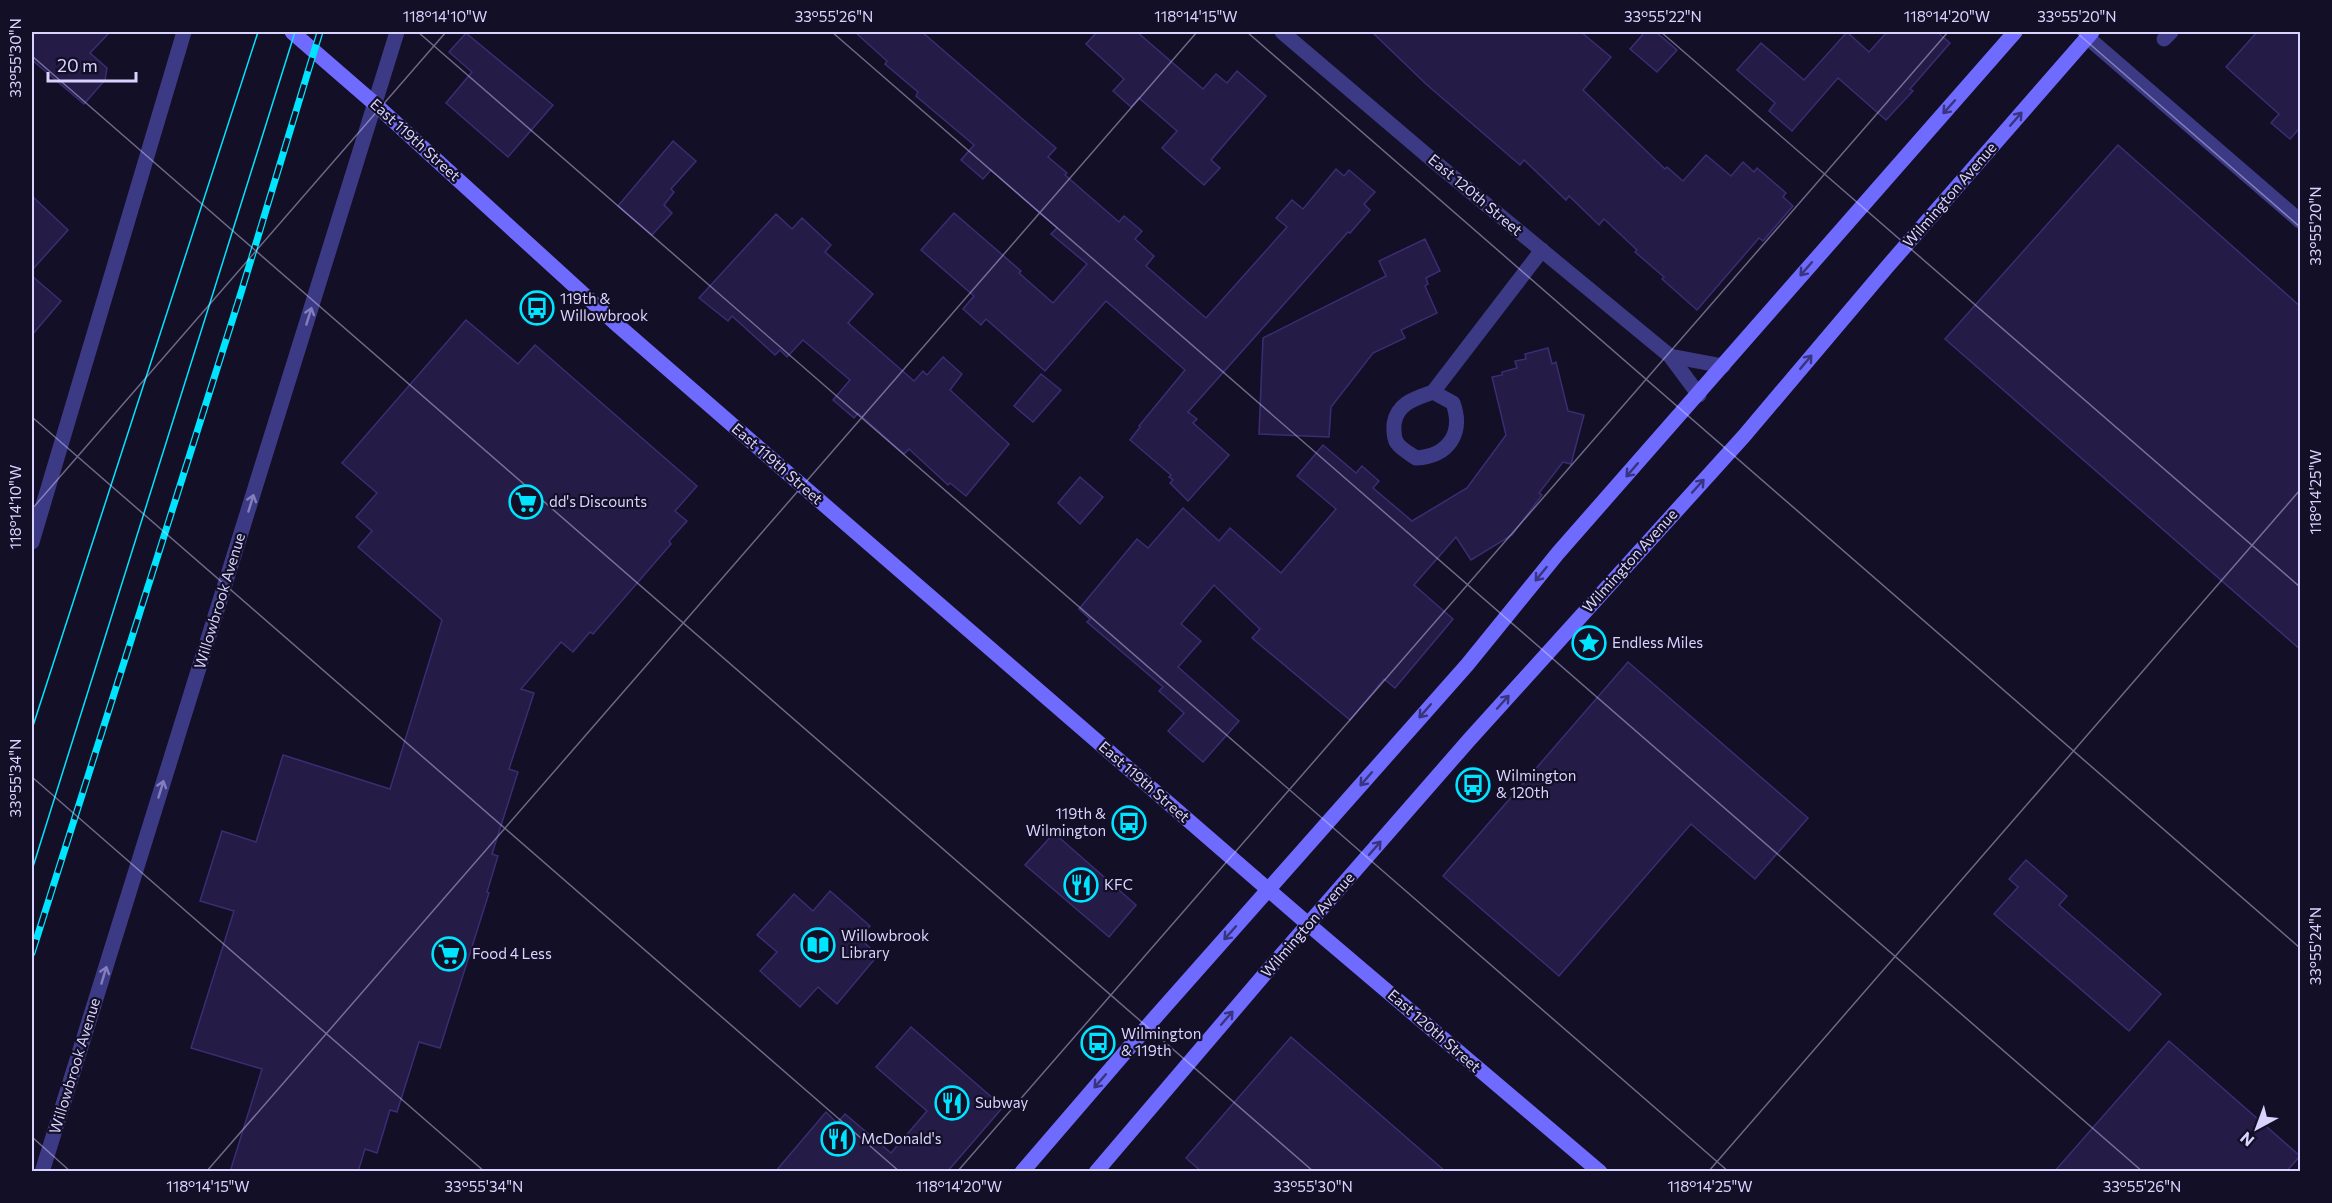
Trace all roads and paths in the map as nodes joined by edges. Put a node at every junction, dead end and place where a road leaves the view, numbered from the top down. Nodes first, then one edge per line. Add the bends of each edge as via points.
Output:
1 (184, 32) edge
2 (292, 32) edge
3 (397, 32) edge
4 (1282, 32) edge
5 (2015, 32) edge
6 (2090, 34) edge
7 (375, 104) junction
8 (2301, 221) edge
9 (1542, 250) junction
10 (1670, 356) junction
11 (1723, 366) junction
12 (1433, 393) junction
13 (1699, 395) junction
14 (32, 542) edge
15 (1269, 889) junction
16 (1308, 924) junction
17 (42, 1172) edge
18 (1022, 1172) edge
19 (1096, 1172) edge
20 (1600, 1172) edge

1 - 14 street
2 - 7 main road, East 119th Street
3 - 7 street, Willowbrook Avenue
4 - 9 street, East 120th Street
5 -> 11 main road
6 - 8 street
16 -> 6 main road, Wilmington Avenue via 1744,436
7 - 15 main road, East 119th Street via 614,322
17 -> 7 street, Willowbrook Avenue
9 - 10 street, East 120th Street
9 - 12 street
10 - 11 street, East 120th Street
10 - 13 street, East 120th Street
11 - 13 main road
12 - 12 street via 1453,403 1458,418 1455,434 1442,451 1416,458 1397,443 1395,417 1413,399
13 -> 15 main road
15 - 16 main road, East 120th Street
15 -> 18 main road
19 -> 16 main road, Wilmington Avenue
16 - 20 main road, East 120th Street

